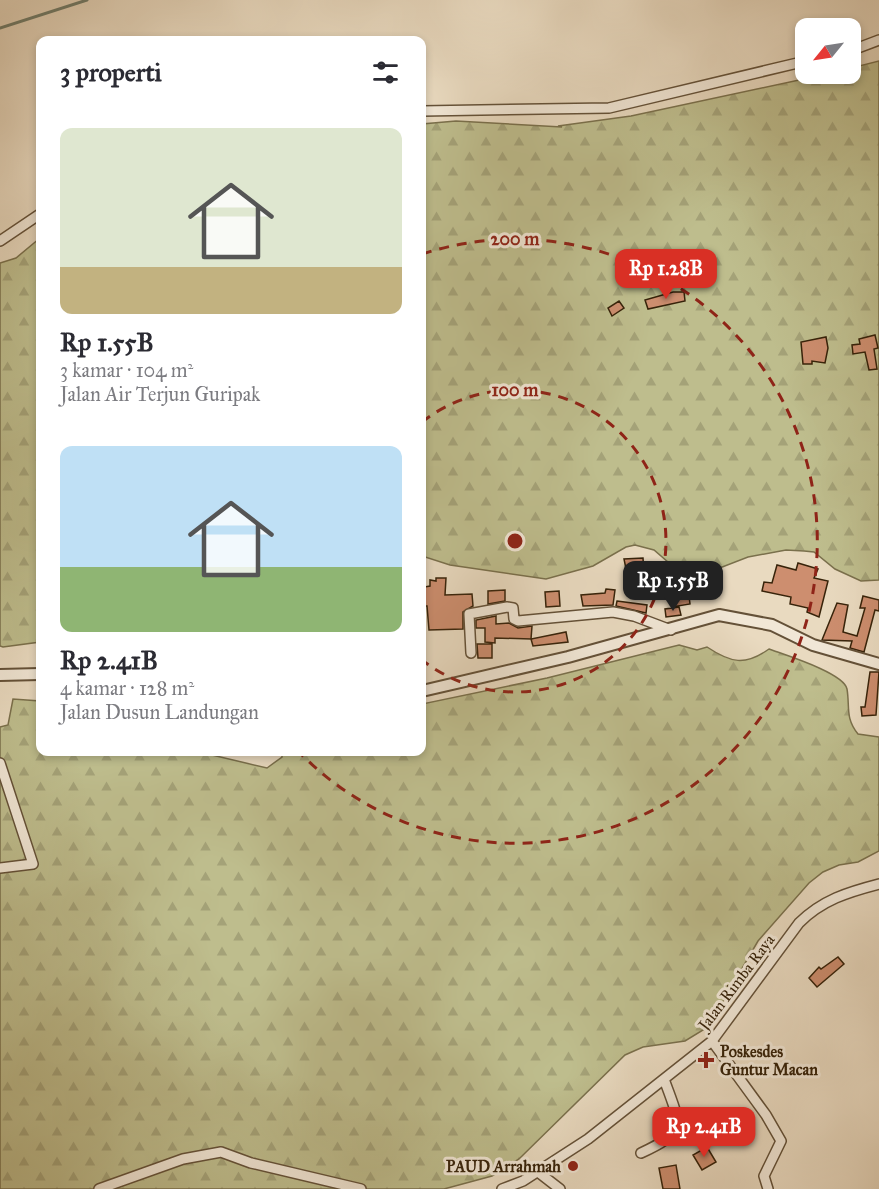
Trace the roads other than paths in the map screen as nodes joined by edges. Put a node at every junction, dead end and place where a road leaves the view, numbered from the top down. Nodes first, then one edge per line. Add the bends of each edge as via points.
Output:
1 (879, 40) edge
2 (861, 47) edge
3 (795, 64) edge
4 (426, 111) edge
5 (36, 217) edge
6 (0, 241) edge
7 (671, 630) junction
8 (471, 653) dead end
9 (879, 664) edge
10 (36, 674) edge
11 (0, 675) edge
12 (426, 690) edge
13 (0, 763) edge
14 (0, 868) edge
15 (879, 884) edge
16 (712, 1041) junction
17 (664, 1079) junction
18 (641, 1153) dead end
19 (538, 1172) junction
20 (99, 1189) edge
21 (360, 1189) edge
22 (502, 1189) edge
23 (560, 1189) edge
24 (768, 1189) edge

1 - 2 street
3 - 4 street via 609,108
5 - 6 street
7 - 8 street via 614,612 518,621 514,619 513,608 507,607 468,614
7 - 9 street via 712,615 740,618 772,625 813,645
7 - 12 street
10 - 11 street
13 - 14 street via 33,864
15 - 16 street, Jalan Rimba Raya via 841,894 806,916
16 - 17 street, Jalan Rimba Raya
16 - 24 street via 782,1141 764,1176
17 - 18 street via 677,1117 676,1128 667,1141
17 - 19 street, Jalan Rimba Raya via 588,1139
19 - 22 street, Jalan Rimba Raya
19 - 23 street
20 - 21 street via 183,1159 221,1152

